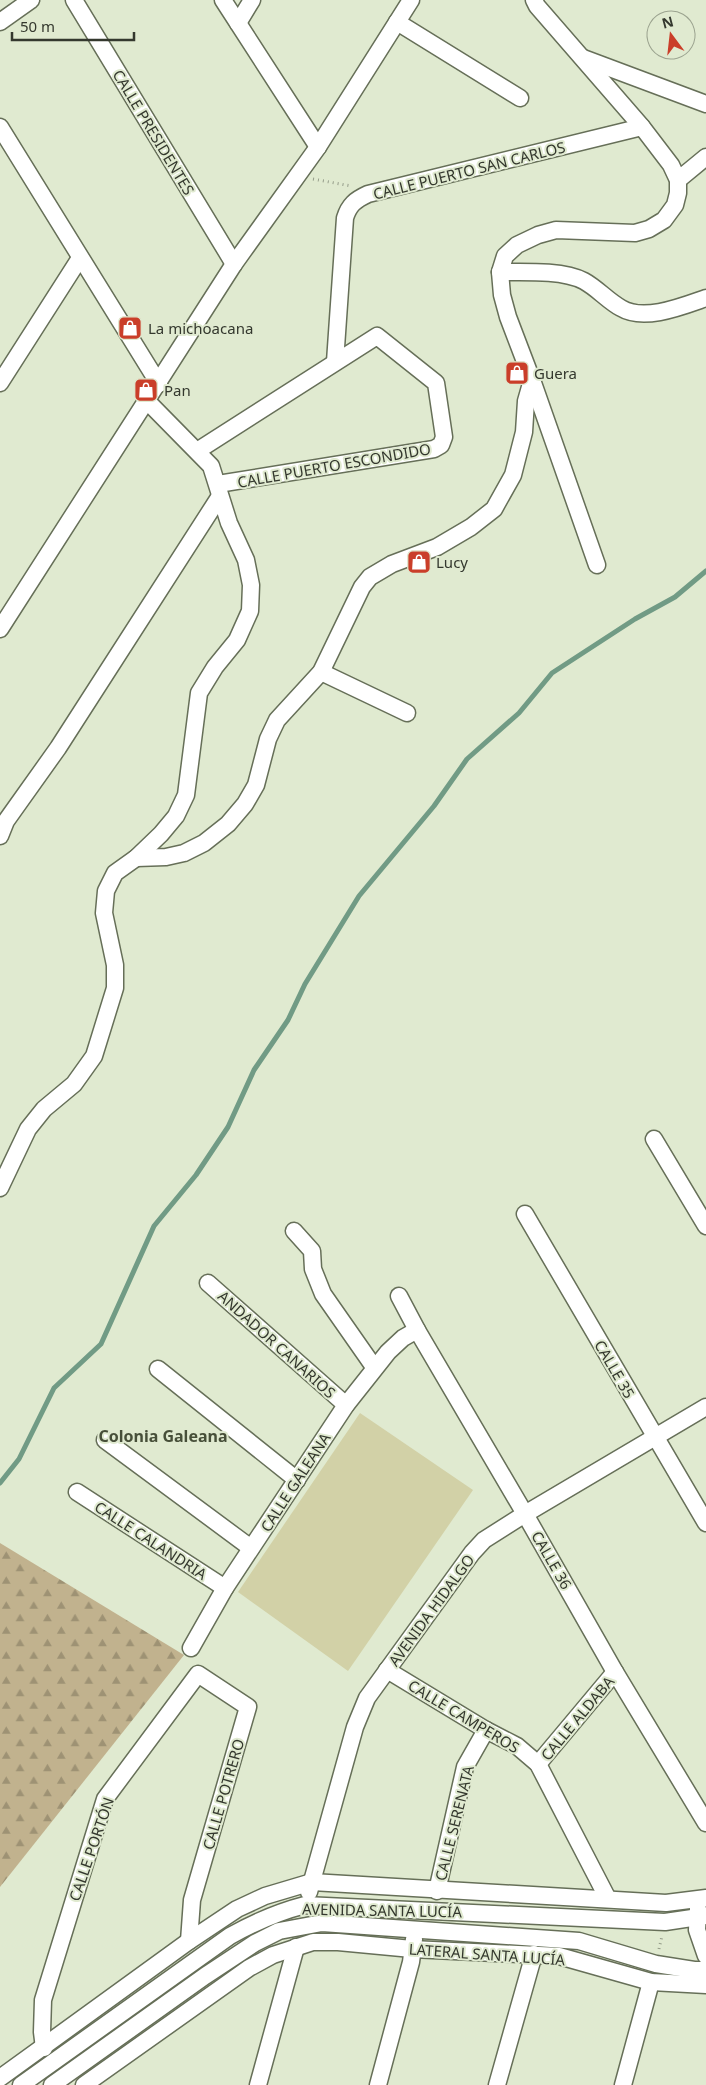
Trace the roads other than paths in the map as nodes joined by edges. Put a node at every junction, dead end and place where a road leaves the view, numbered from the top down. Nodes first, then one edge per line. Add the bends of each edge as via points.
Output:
1 (31, 0) edge
2 (74, 0) edge
3 (223, 0) edge
4 (252, 0) edge
5 (410, 0) edge
6 (534, 0) edge
7 (0, 22) edge
8 (397, 22) junction
9 (238, 24) junction
10 (581, 57) junction
11 (520, 98) dead end
12 (706, 104) edge
13 (642, 126) junction
14 (0, 128) edge
15 (318, 146) junction
16 (706, 157) edge
17 (678, 180) junction
18 (80, 258) junction
19 (234, 264) junction
20 (500, 272) junction
21 (706, 298) edge
22 (335, 362) junction
23 (2, 374) edge
24 (532, 380) junction
25 (158, 384) junction
26 (148, 402) junction
27 (197, 451) junction
28 (219, 490) junction
29 (597, 565) dead end
30 (1, 625) edge
31 (321, 672) junction
32 (407, 713) dead end
33 (0, 836) edge
34 (136, 858) junction
35 (654, 1138) dead end
36 (0, 1188) edge
37 (525, 1214) dead end
38 (706, 1226) edge
39 (294, 1231) dead end
40 (208, 1283) dead end
41 (399, 1296) dead end
42 (417, 1330) junction
43 (374, 1367) junction
44 (158, 1369) dead end
45 (346, 1405) junction
46 (706, 1407) edge
47 (655, 1437) junction
48 (105, 1440) dead end
49 (298, 1480) junction
50 (77, 1492) dead end
51 (525, 1514) junction
52 (706, 1523) edge
53 (251, 1548) junction
54 (225, 1588) junction
55 (191, 1648) dead end
56 (387, 1670) junction
57 (615, 1672) junction
58 (198, 1674) joint
59 (486, 1730) junction
60 (538, 1764) junction
61 (706, 1823) edge
62 (312, 1882) junction
63 (437, 1891) junction
64 (704, 1896) edge
65 (608, 1899) junction
66 (305, 1906) junction
67 (419, 1910) junction
68 (702, 1917) edge
69 (300, 1926) junction
70 (416, 1930) junction
71 (189, 1941) junction
72 (296, 1947) junction
73 (412, 1950) junction
74 (534, 1954) junction
75 (706, 1956) edge
76 (706, 1970) edge
77 (651, 1982) junction
78 (706, 1985) edge
79 (44, 2048) junction
80 (0, 2078) edge
81 (22, 2085) edge
82 (52, 2085) edge
83 (84, 2085) edge
84 (258, 2085) edge
85 (378, 2085) edge
86 (497, 2085) edge
87 (623, 2085) edge

1 - 7 street
2 - 19 street, CALLE PRESIDENTES
3 - 9 street
4 - 9 street
5 - 8 street
6 - 10 street
8 - 11 street
8 - 15 street
9 - 15 street
10 - 12 street
10 - 13 street
13 - 17 street
13 - 22 street, CALLE PUERTO SAN CARLOS via 368,194 356,200 348,208 345,218
14 - 18 street
15 - 19 street
16 - 17 street
17 - 20 street via 675,206 664,220 649,230 635,233 556,230 538,235 517,245 505,256
18 - 23 street
18 - 25 street
19 - 25 street
20 - 21 street via 536,272 583,281 623,310 642,314 676,309
20 - 24 street via 508,318
22 - 27 street
22 - 28 street, CALLE PUERTO ESCONDIDO via 377,336 436,383 444,437 441,445 434,449
24 - 29 street
24 - 31 street via 513,475 494,509 437,547 392,564 370,577 353,604
25 - 26 street
26 - 27 street
26 - 30 street
27 - 28 street via 211,466
28 - 33 street, CALLE PUERTO ESCONDIDO via 58,748 6,821
28 - 34 street via 246,560 251,585 250,611 237,640 199,693 186,795 176,816
31 - 32 street
31 - 34 street via 277,720 268,739 256,785 228,824 204,843 184,853
34 - 36 street via 115,873 106,891 104,913 115,965 115,988 94,1056 74,1084 28,1129
35 - 38 street
37 - 47 street, CALLE 35
39 - 43 street via 312,1252 313,1269 323,1294
40 - 45 street, ANDADOR CANARIOS
41 - 42 street, CALLE 36
42 - 43 street, CALLE GALEANA via 403,1338
42 - 51 street, CALLE 36
43 - 45 street, CALLE GALEANA
44 - 49 street
45 - 49 street, CALLE GALEANA
46 - 47 street, AVENIDA HIDALGO
47 - 51 street, AVENIDA HIDALGO
47 - 52 street, CALLE 35
48 - 53 street
49 - 53 street, CALLE GALEANA
50 - 54 street, CALLE CALANDRIA
51 - 56 street, AVENIDA HIDALGO via 484,1540 472,1552
51 - 57 street, CALLE 36
53 - 54 street, CALLE GALEANA
54 - 55 street, CALLE GALEANA
56 - 59 street, CALLE CAMPEROS
56 - 62 street, AVENIDA HIDALGO via 367,1698 355,1728
57 - 60 street, CALLE ALDABA
57 - 61 street, CALLE 36
58 - 71 street, CALLE POTRERO via 248,1707 192,1900
58 - 79 street, CALLE PORTÓN via 105,1799 43,2000
59 - 60 street, CALLE CAMPEROS via 517,1746
59 - 63 street, CALLE SERENATA via 465,1767
60 - 65 street, CALLE CAMPEROS
62 - 63 street
62 - 66 street, AVENIDA HIDALGO
62 - 71 street, AVENIDA SANTA LUCÍA via 265,1896 237,1909
63 - 65 street
64 - 65 street via 666,1903
64 - 68 street
66 - 67 street, AVENIDA SANTA LUCÍA
66 - 69 street, AVENIDA HIDALGO
66 - 81 street, AVENIDA SANTA LUCÍA via 277,1912 230,1936
67 - 68 street, AVENIDA SANTA LUCÍA via 665,1922
67 - 70 street
68 - 75 street via 697,1930
69 - 70 street, AVENIDA SANTA LUCÍA via 322,1923
69 - 82 street, AVENIDA SANTA LUCÍA via 279,1931 255,1943
70 - 73 street
70 - 76 street, AVENIDA SANTA LUCÍA via 579,1942 656,1964
71 - 79 street, AVENIDA SANTA LUCÍA
72 - 73 street, LATERAL SANTA LUCÍA via 313,1942 338,1942
72 - 83 street via 248,1968
72 - 84 street
73 - 74 street, LATERAL SANTA LUCÍA
73 - 85 street
74 - 77 street, LATERAL SANTA LUCÍA via 558,1956
74 - 86 street
77 - 78 street, LATERAL SANTA LUCÍA
77 - 87 street
79 - 80 street, AVENIDA SANTA LUCÍA

